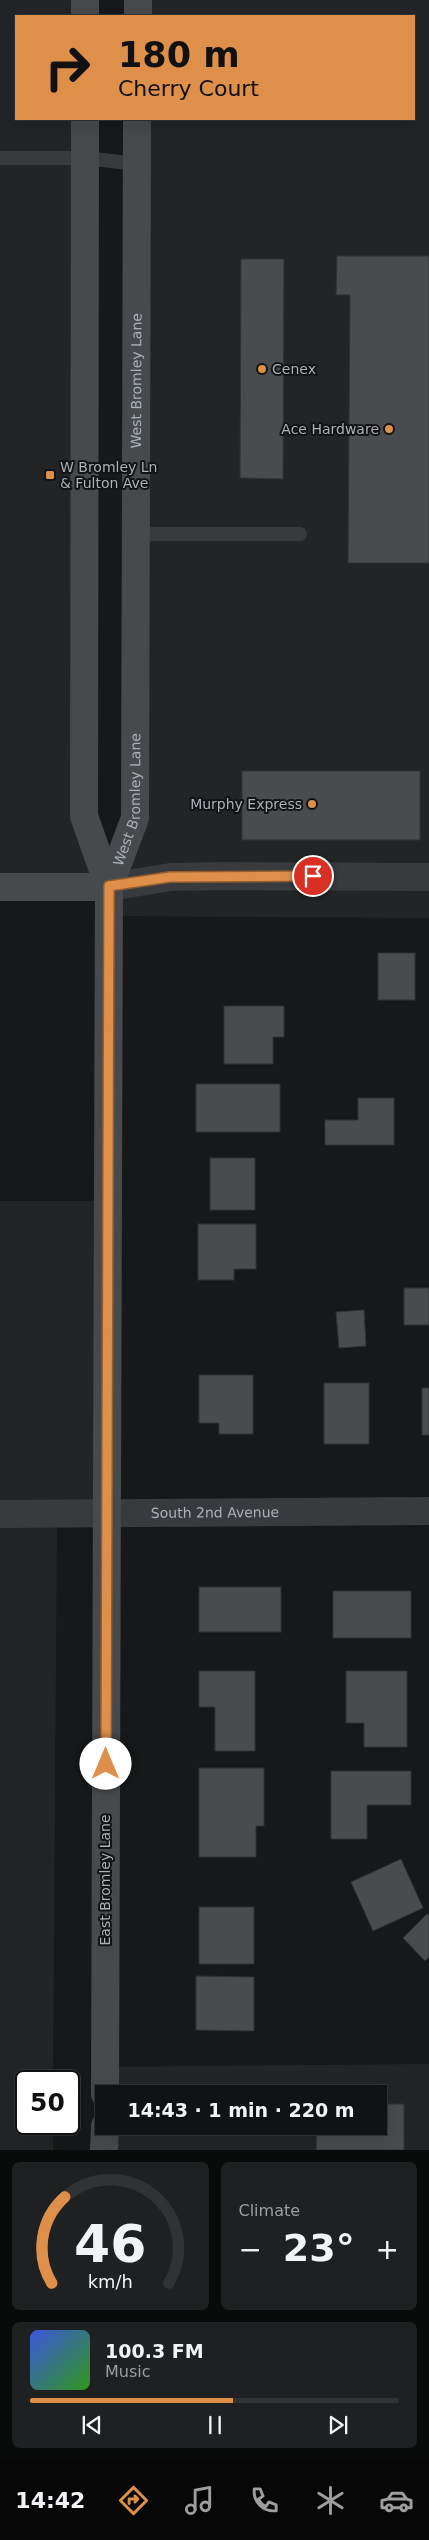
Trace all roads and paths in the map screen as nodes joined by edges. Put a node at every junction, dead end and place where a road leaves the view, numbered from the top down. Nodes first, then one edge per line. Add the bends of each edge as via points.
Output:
1 (85, 0) edge
2 (138, 0) edge
3 (85, 15) edge
4 (138, 15) edge
5 (85, 120) edge
6 (137, 120) edge
7 (0, 158) edge
8 (85, 158) junction
9 (137, 164) junction
10 (137, 534) junction
11 (300, 534) dead end
12 (429, 878) edge
13 (0, 886) edge
14 (109, 886) junction
15 (429, 1512) edge
16 (0, 1514) edge
17 (106, 1514) junction
18 (105, 2085) edge
19 (105, 2135) edge
20 (104, 2150) edge

1 - 3 main road
2 - 4 main road
5 - 8 main road, West Bromley Lane
6 - 9 main road, West Bromley Lane
7 - 8 lane
8 - 9 lane
8 - 14 main road, West Bromley Lane via 84,816
9 - 10 main road, West Bromley Lane
10 - 11 lane
10 - 14 main road, West Bromley Lane via 135,818
12 - 14 street via 208,876 170,877
13 - 14 main road
14 - 17 main road, East Bromley Lane
15 - 17 street, South 2nd Avenue
16 - 17 street, South 2nd Avenue
17 - 18 main road, East Bromley Lane
19 - 20 main road

